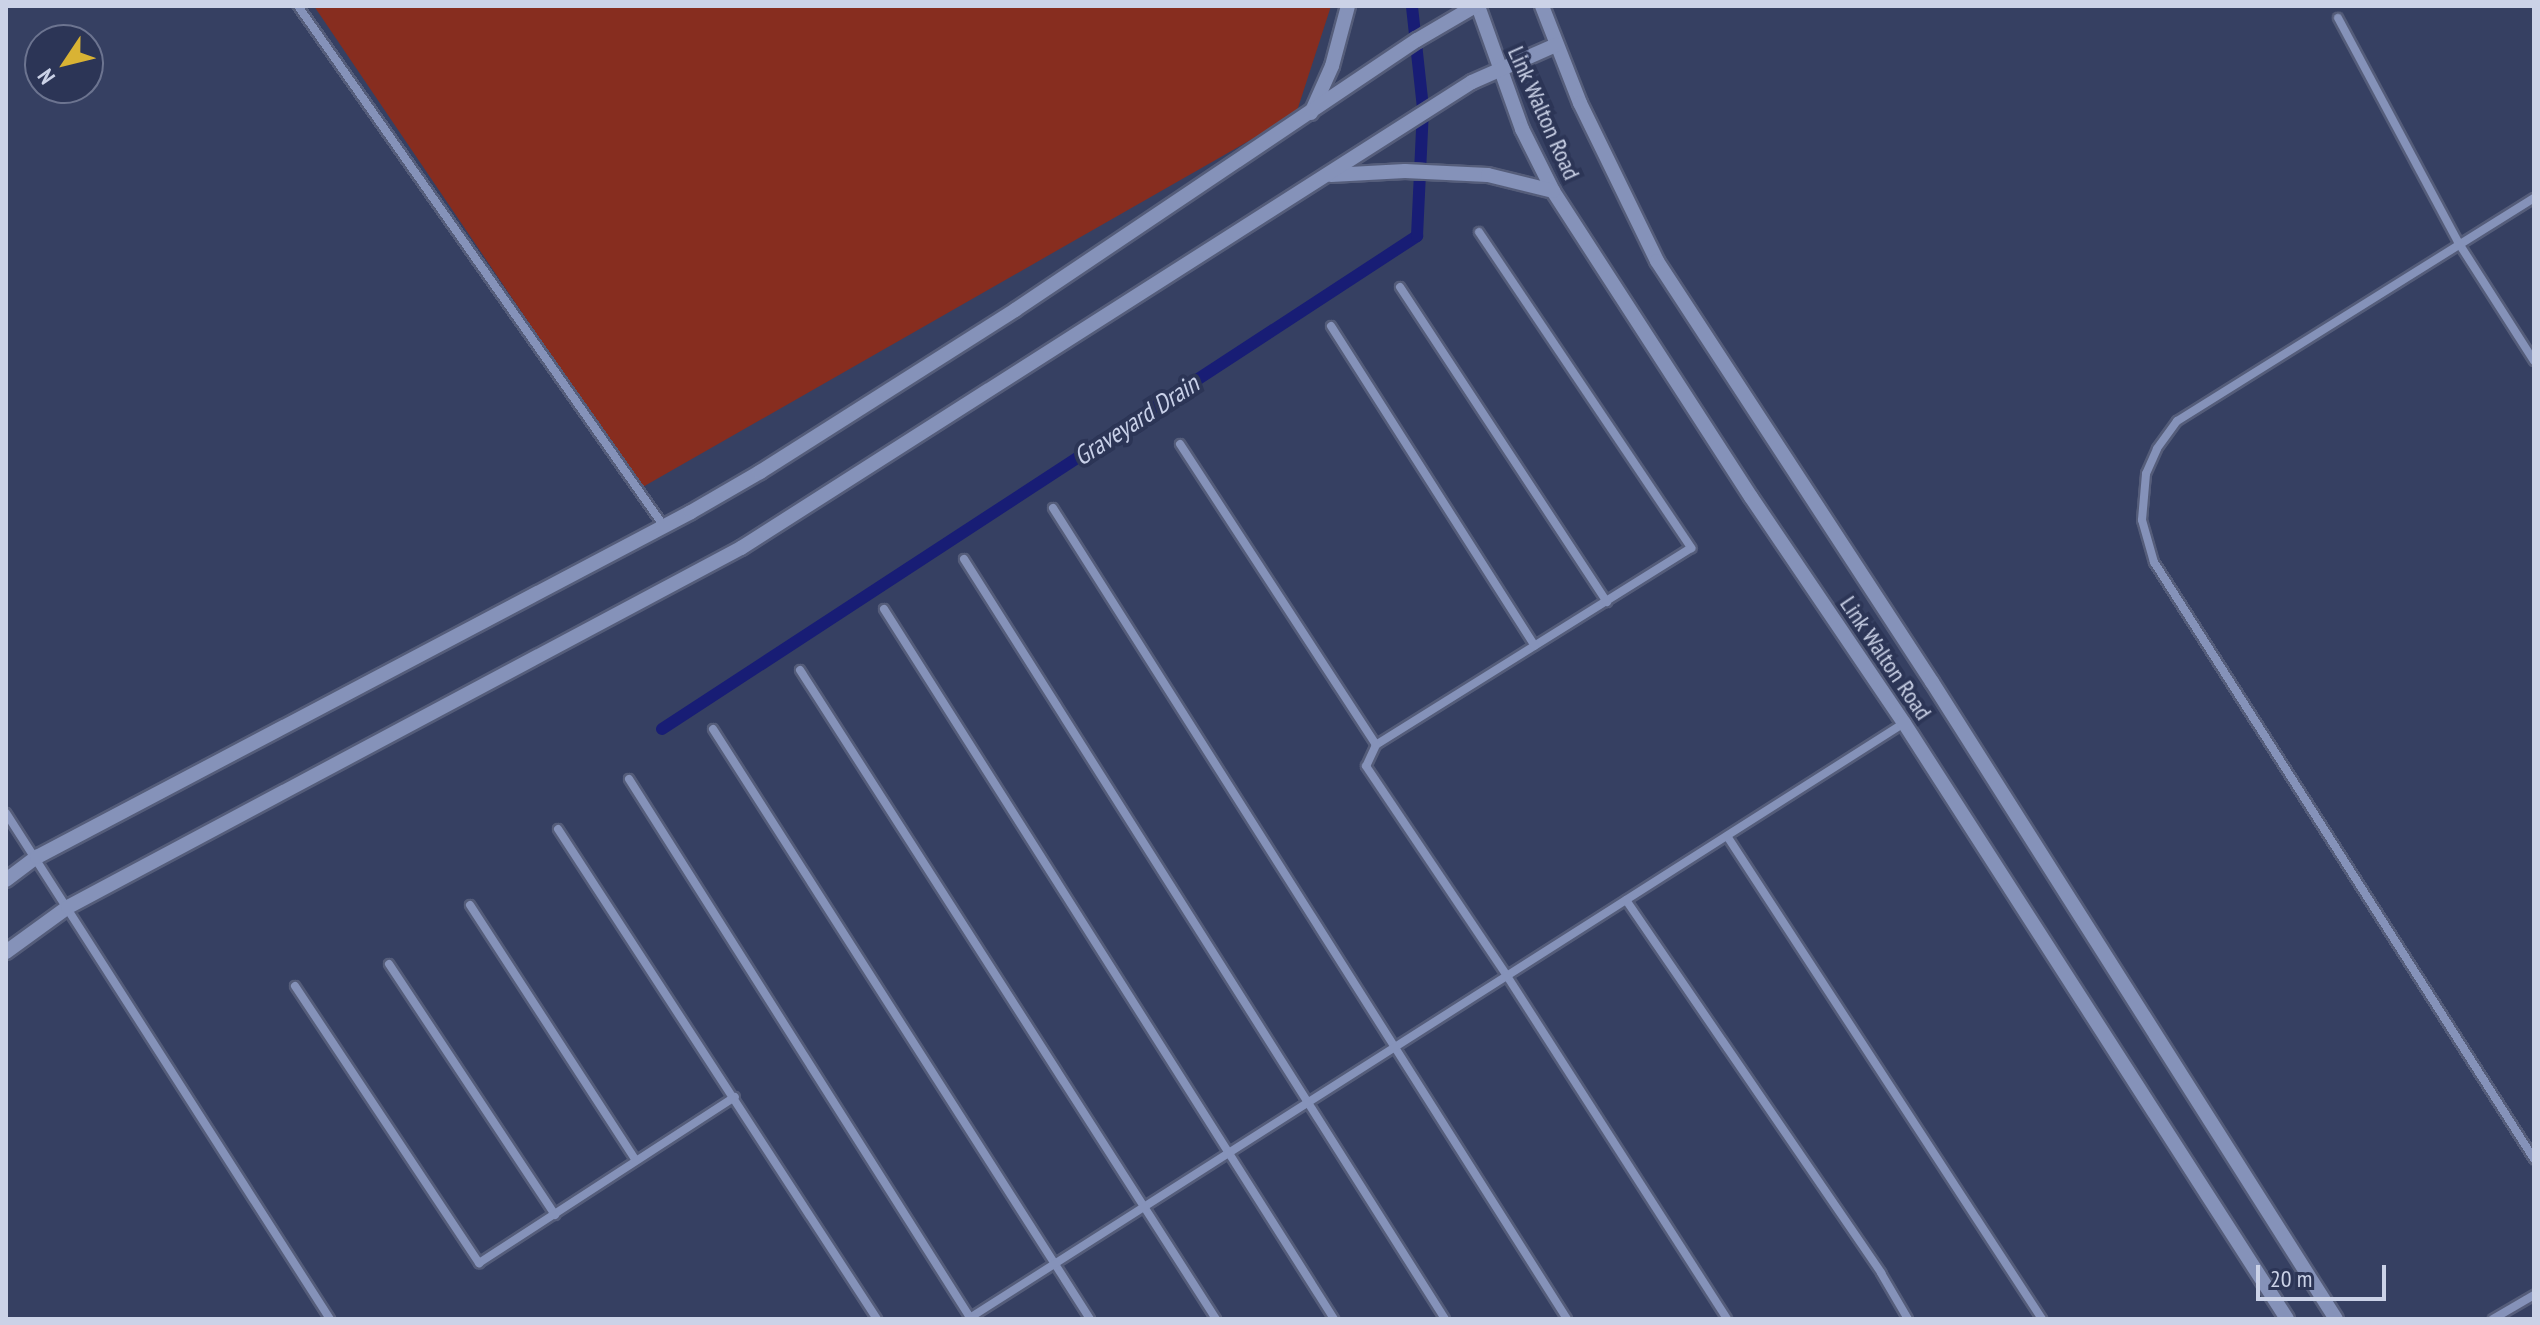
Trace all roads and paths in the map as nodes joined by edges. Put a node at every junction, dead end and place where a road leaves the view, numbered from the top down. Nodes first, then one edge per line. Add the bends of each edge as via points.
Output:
1 (298, 6) edge
2 (1348, 6) edge
3 (1477, 6) edge
4 (1542, 6) edge
5 (2338, 18) dead end
6 (1556, 45) junction
7 (1498, 69) junction
8 (1309, 116) junction
9 (1329, 175) junction
10 (1553, 191) junction
11 (2534, 198) edge
12 (1479, 232) dead end
13 (2458, 242) junction
14 (1400, 287) dead end
15 (1331, 326) dead end
16 (2534, 361) edge
17 (1180, 444) dead end
18 (1053, 508) dead end
19 (663, 525) junction
20 (964, 559) dead end
21 (1607, 602) junction
22 (884, 609) dead end
23 (1535, 646) junction
24 (800, 670) dead end
25 (1904, 723) junction
26 (713, 729) dead end
27 (1376, 745) junction
28 (629, 779) dead end
29 (6, 813) edge
30 (558, 829) dead end
31 (1727, 836) junction
32 (37, 857) junction
33 (6, 880) edge
34 (1626, 900) junction
35 (470, 905) dead end
36 (68, 907) junction
37 (6, 952) edge
38 (389, 964) dead end
39 (1507, 976) junction
40 (295, 986) dead end
41 (1395, 1047) junction
42 (735, 1097) junction
43 (1308, 1103) junction
44 (1229, 1153) junction
45 (635, 1159) junction
46 (2534, 1159) edge
47 (1144, 1207) junction
48 (555, 1215) junction
49 (1055, 1264) junction
50 (2534, 1295) edge
51 (330, 1319) edge
52 (877, 1319) edge
53 (970, 1319) edge
54 (1090, 1319) edge
55 (1216, 1319) edge
56 (1334, 1319) edge
57 (1445, 1319) edge
58 (1567, 1319) edge
59 (1727, 1319) edge
60 (1908, 1319) edge
61 (2042, 1319) edge
62 (2287, 1319) edge
63 (2336, 1319) edge
64 (2493, 1319) edge

1 - 19 street
2 - 8 street via 1327,80
3 - 7 street, Link Walton Road
3 - 8 street via 1417,40
4 - 6 street, Link Walton Road
5 - 13 street
6 - 7 street
6 - 63 street, Link Walton Road via 1657,261 1932,682
7 - 9 street
7 - 10 street, Link Walton Road
8 - 19 street via 772,464
9 - 10 street via 1488,175
9 - 36 street via 741,548
10 - 25 street, Link Walton Road
11 - 13 street
12 - 21 street via 1691,548
13 - 16 street
13 - 46 street via 2177,421 2146,474 2142,520 2154,562
14 - 21 street
15 - 23 street
17 - 27 street
18 - 41 street
19 - 32 street
20 - 43 street
21 - 23 street
22 - 44 street
23 - 27 street
24 - 47 street
25 - 31 street
25 - 62 street, Link Walton Road
26 - 49 street
27 - 39 street via 1366,766
28 - 53 street
29 - 32 street
30 - 42 street
31 - 34 street
31 - 61 street
32 - 33 street
32 - 36 street
34 - 39 street
34 - 60 street
35 - 45 street
36 - 37 street
36 - 51 street
38 - 48 street
39 - 41 street
39 - 59 street
40 - 48 street via 479,1263
41 - 43 street
41 - 58 street
42 - 45 street
42 - 52 street
43 - 44 street
43 - 57 street
44 - 47 street
44 - 56 street
45 - 48 street
47 - 49 street
47 - 55 street
49 - 53 street
49 - 54 street
50 - 64 street

